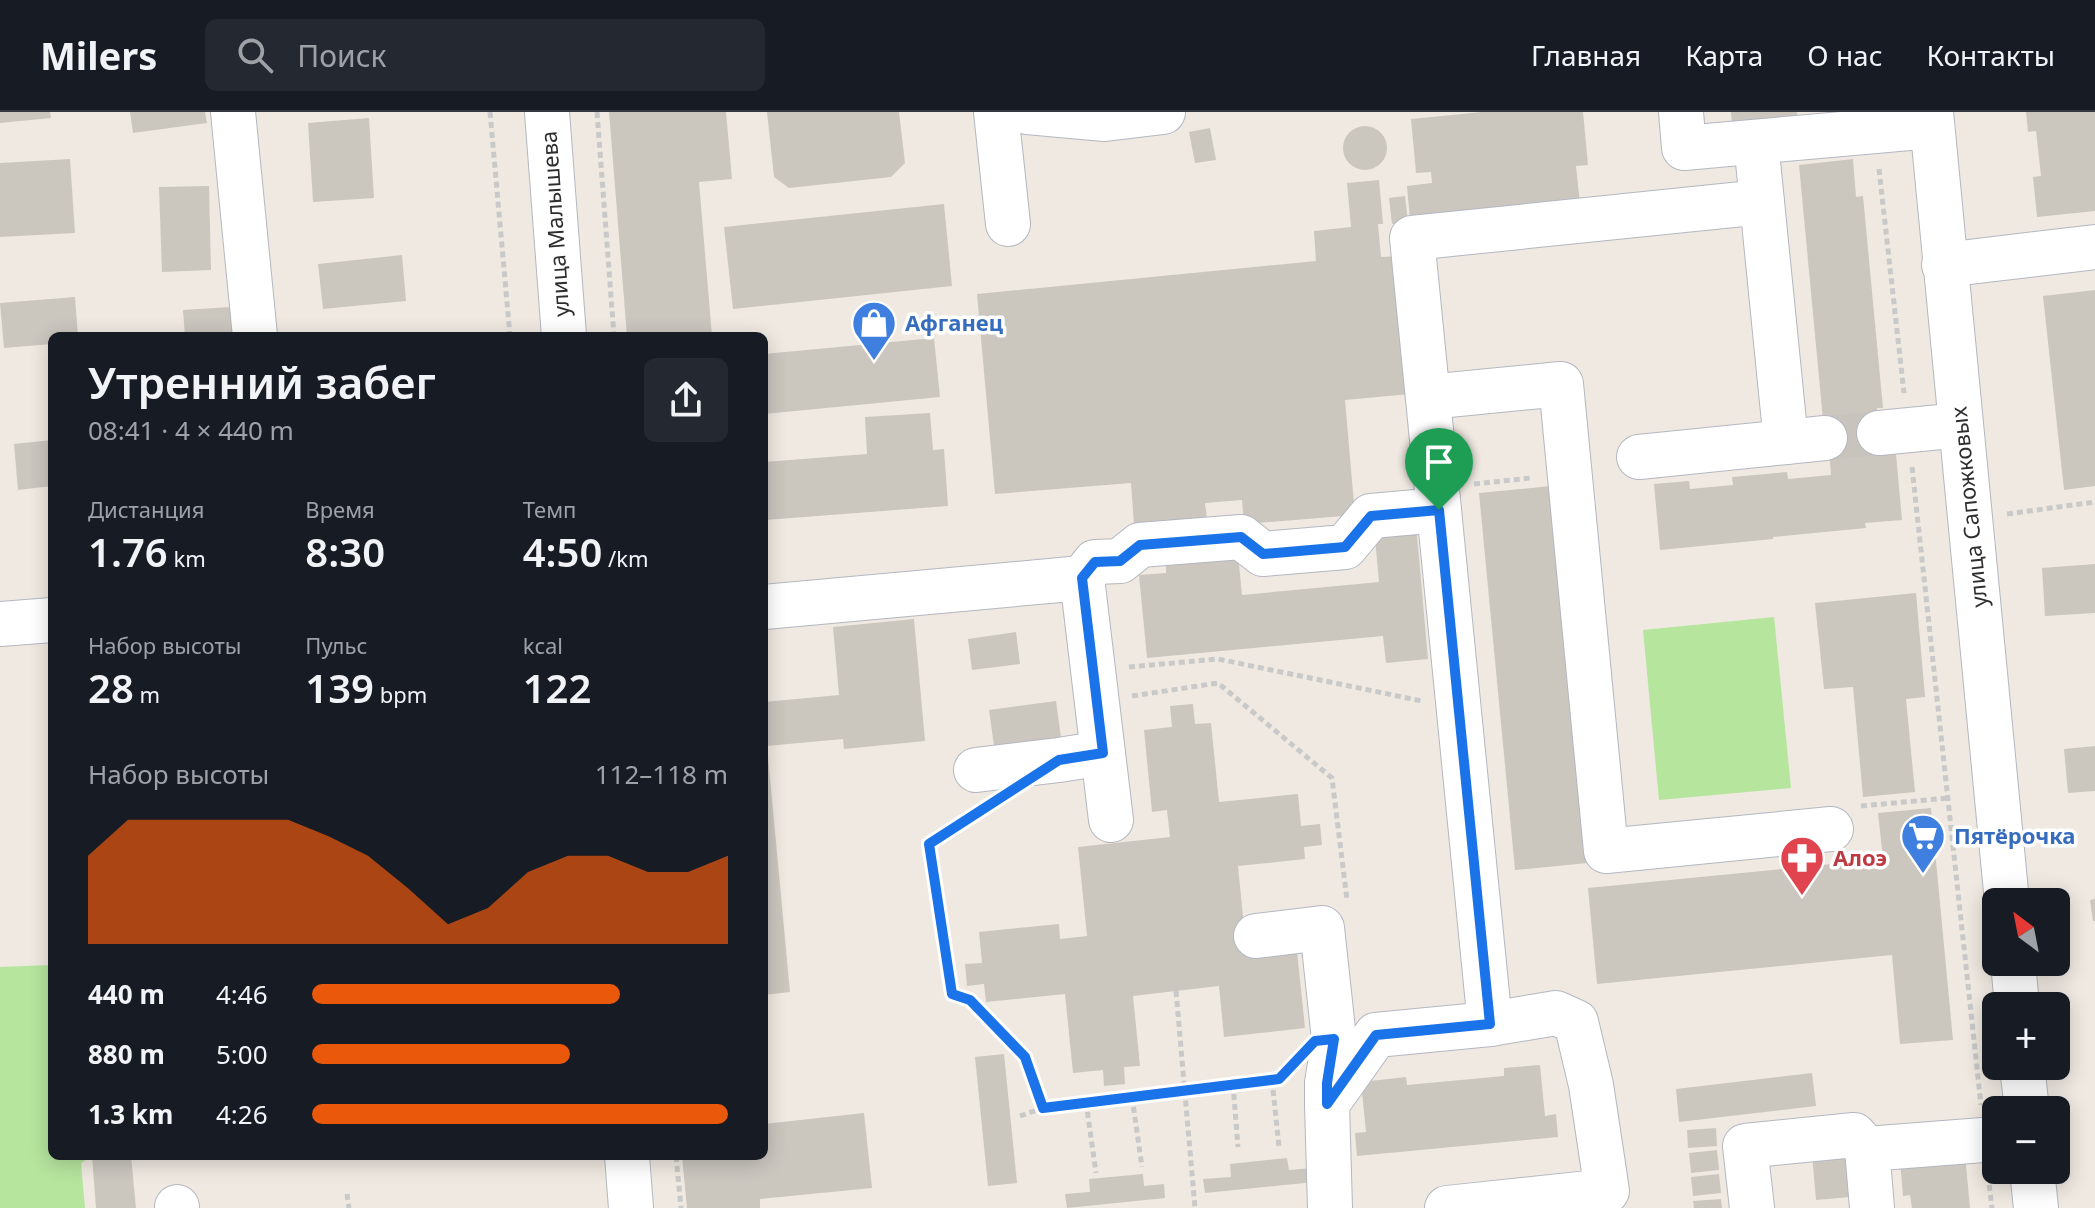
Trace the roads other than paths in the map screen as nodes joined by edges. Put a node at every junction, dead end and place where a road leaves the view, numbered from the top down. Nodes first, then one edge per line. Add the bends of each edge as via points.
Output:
1 (233, 112) edge
2 (547, 112) edge
3 (996, 112) edge
4 (1027, 112) edge
5 (1163, 112) edge
6 (1681, 112) edge
7 (1931, 119) edge
8 (1756, 142) junction
9 (1762, 202) junction
10 (1008, 224) dead end
11 (2095, 247) edge
12 (1944, 265) junction
13 (255, 332) edge
14 (564, 332) edge
15 (1428, 397) junction
16 (1961, 425) junction
17 (1894, 432) tunnel mouth
18 (1639, 457) dead end
19 (1438, 499) junction
20 (1082, 578) junction
21 (768, 607) edge
22 (48, 620) edge
23 (0, 624) edge
24 (1103, 753) junction
25 (985, 786) road end
26 (1842, 818) road end
27 (1111, 820) dead end
28 (2006, 888) edge
29 (1256, 936) dead end
30 (1490, 1024) junction
31 (1327, 1104) junction
32 (1982, 1141) edge
33 (1867, 1149) junction
34 (627, 1160) edge
35 (2033, 1184) edge
36 (631, 1208) edge
37 (1330, 1208) edge
38 (1447, 1208) edge
39 (1752, 1208) edge
40 (1872, 1208) edge
41 (2036, 1208) edge

1 - 13 street
2 - 14 street, улица Малышева
3 - 10 street
4 - 5 street via 1105,119
6 - 8 street via 1684,148
7 - 8 street via 1875,132
7 - 12 street, улица Сапожковых
8 - 9 street
9 - 15 street via 1412,238
9 - 18 street via 1805,440
11 - 12 street
12 - 16 street, улица Сапожковых
15 - 19 street
15 - 26 street via 1561,384 1606,851
16 - 17 street
16 - 28 street, улица Сапожковых
19 - 20 street via 1371,516 1345,547 1263,554 1241,537 1140,545 1120,561 1095,562
19 - 30 street
20 - 21 street
20 - 24 street
22 - 23 street
24 - 25 street via 1059,760
24 - 27 street
29 - 31 street via 1322,928 1334,1039
30 - 31 street via 1376,1035
30 - 38 street via 1556,1013 1576,1022 1607,1191
31 - 37 street
32 - 33 street
33 - 39 street via 1854,1135 1745,1146
33 - 40 street
34 - 36 street
35 - 41 street

